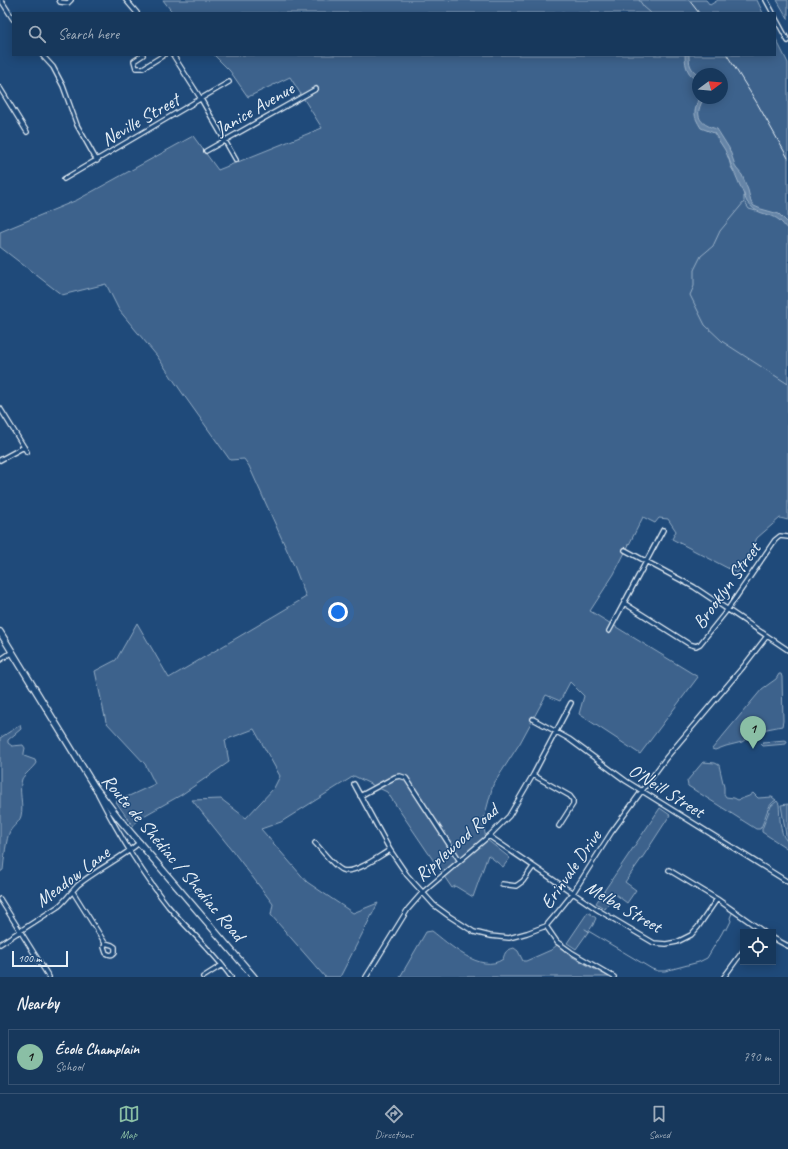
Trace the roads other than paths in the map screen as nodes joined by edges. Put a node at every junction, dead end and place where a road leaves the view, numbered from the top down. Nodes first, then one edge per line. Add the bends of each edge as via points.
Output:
1 (1, 0) edge
2 (59, 0) edge
3 (72, 0) edge
4 (126, 0) edge
5 (766, 0) edge
6 (2, 6) edge
7 (136, 12) edge
8 (772, 12) edge
9 (12, 18) edge
10 (776, 19) edge
11 (788, 41) edge
12 (43, 56) edge
13 (142, 56) edge
14 (162, 56) edge
15 (175, 56) edge
16 (229, 82) dead end
17 (0, 88) edge
18 (316, 89) dead end
19 (201, 99) junction
20 (27, 132) dead end
21 (225, 141) junction
22 (206, 152) dead end
23 (236, 160) dead end
24 (97, 161) junction
25 (64, 179) dead end
26 (0, 408) edge
27 (24, 446) junction
28 (27, 452) dead end
29 (0, 460) edge
30 (663, 530) dead end
31 (788, 537) edge
32 (625, 550) dead end
33 (646, 561) junction
34 (624, 603) junction
35 (728, 609) junction
36 (609, 631) dead end
37 (0, 632) edge
38 (766, 636) junction
39 (788, 650) edge
40 (12, 652) junction
41 (0, 660) edge
42 (571, 703) dead end
43 (533, 719) dead end
44 (556, 730) junction
45 (534, 775) junction
46 (354, 784) dead end
47 (94, 786) junction
48 (643, 792) junction
49 (360, 796) junction
50 (559, 826) dead end
51 (489, 836) junction
52 (140, 842) junction
53 (315, 843) dead end
54 (390, 850) junction
55 (130, 851) junction
56 (460, 861) junction
57 (533, 867) junction
58 (668, 870) dead end
59 (788, 882) edge
60 (502, 884) dead end
61 (73, 892) junction
62 (422, 892) junction
63 (573, 893) junction
64 (717, 899) junction
65 (0, 900) edge
66 (546, 926) junction
67 (755, 929) edge
68 (20, 931) junction
69 (776, 940) edge
70 (105, 943) dead end
71 (0, 944) edge
72 (788, 946) edge
73 (740, 955) edge
74 (222, 965) junction
75 (49, 977) edge
76 (203, 977) edge
77 (231, 977) edge
78 (254, 977) edge
79 (366, 977) edge
80 (614, 977) edge
81 (724, 977) edge

1 - 6 street
2 - 3 street via 68,3
4 - 7 street
5 - 8 street
6 - 9 street
10 - 11 street
12 - 24 street via 62,86 77,125
13 - 14 street via 134,61 136,68 143,68
15 - 19 street
16 - 19 street, Neville Street
17 - 20 street
18 - 21 street, Janice Avenue
19 - 21 street
19 - 24 street, Neville Street
21 - 22 street, Janice Avenue
21 - 23 street
24 - 25 street, Neville Street
26 - 27 street
27 - 28 street
27 - 29 street
30 - 33 street
31 - 35 street, Brooklyn Street via 780,536 775,540
32 - 33 street
33 - 34 street
33 - 35 street
34 - 35 street, Brooklyn Street via 692,645 703,642
34 - 36 street
35 - 38 street
37 - 40 main road, Route de Shédiac / Shediac Road
38 - 39 street
38 - 48 street, Erinvale Drive via 666,758
40 - 41 street
40 - 47 main road, Route de Shédiac / Shediac Road
42 - 44 street, Ripplewood Road
43 - 44 street, O'Neill Street
44 - 45 street, Ripplewood Road
44 - 48 street, O'Neill Street
45 - 50 street via 573,800
45 - 51 street, Ripplewood Road via 508,816
46 - 49 street, Erinvale Drive
47 - 52 main road, Route de Shédiac / Shediac Road
47 - 55 street
48 - 59 street, O'Neill Street
48 - 63 street, Erinvale Drive via 611,833
49 - 54 street, Erinvale Drive
49 - 56 street via 395,777 406,778
51 - 56 street, Ripplewood Road
51 - 57 street, Melba Street
52 - 55 street, Meadow Lane
52 - 78 main road, Route de Shédiac / Shediac Road
53 - 54 street via 342,870 354,871
54 - 62 street, Erinvale Drive
55 - 61 street, Meadow Lane via 79,885
55 - 74 street via 156,890
56 - 62 street, Ripplewood Road
57 - 60 street via 516,886
57 - 63 street, Melba Street
58 - 64 street
61 - 68 street, Meadow Lane via 59,906
61 - 70 street
62 - 66 street, Erinvale Drive via 434,905 474,932 509,938
62 - 79 street, Ripplewood Road via 408,909
63 - 64 street, Melba Street via 641,936 654,943 666,944 691,935
63 - 66 street, Erinvale Drive
64 - 67 street
65 - 68 street
66 - 80 street via 557,942
68 - 71 street, Meadow Lane
68 - 75 street
69 - 72 street
73 - 81 street
74 - 76 street
74 - 77 street

